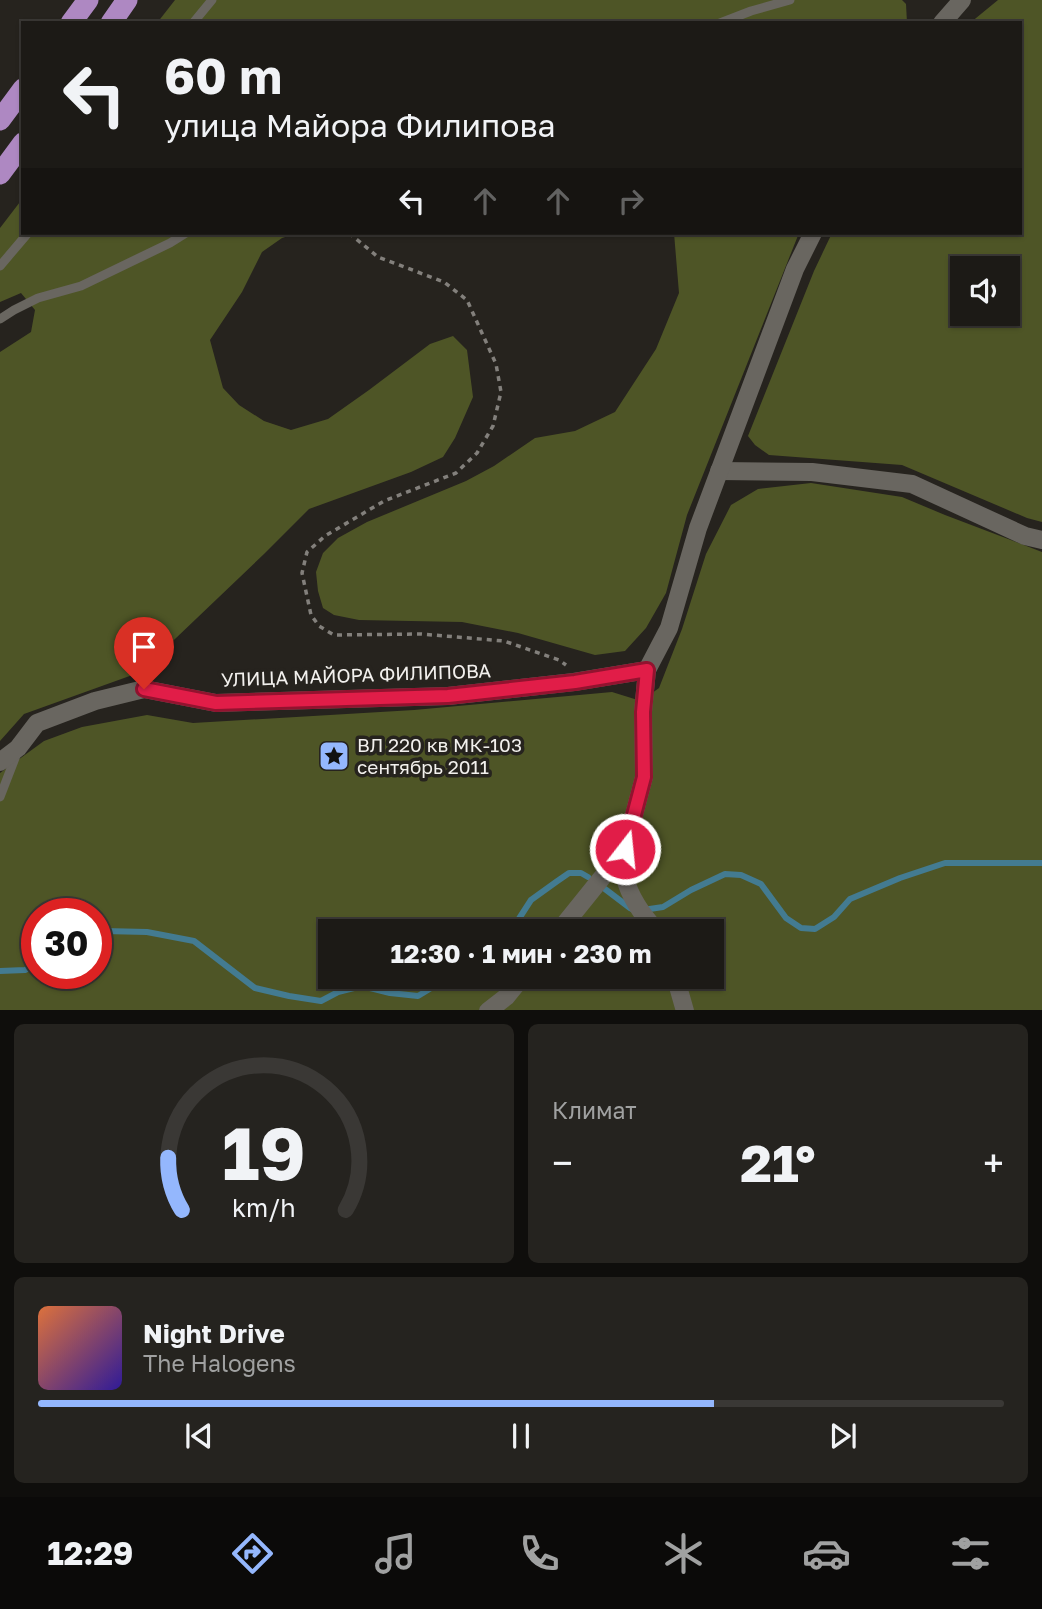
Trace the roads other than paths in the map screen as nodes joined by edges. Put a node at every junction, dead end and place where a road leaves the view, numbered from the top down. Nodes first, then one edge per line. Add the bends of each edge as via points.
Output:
1 (88, 0) edge
2 (127, 0) edge
3 (212, 0) edge
4 (790, 0) edge
5 (962, 0) edge
6 (72, 21) edge
7 (112, 21) edge
8 (195, 21) edge
9 (725, 21) edge
10 (944, 21) edge
11 (21, 92) edge
12 (0, 120) edge
13 (21, 146) edge
14 (0, 174) edge
15 (26, 235) edge
16 (183, 235) edge
17 (812, 235) edge
18 (0, 266) edge
19 (0, 319) edge
20 (719, 471) junction
21 (1042, 540) edge
22 (647, 670) junction
23 (19, 748) junction
24 (0, 762) edge
25 (0, 797) edge
26 (625, 849) junction
27 (569, 919) edge
28 (648, 919) edge
29 (512, 989) edge
30 (679, 989) edge
31 (488, 1010) edge
32 (685, 1010) edge

1 - 6 highway
2 - 7 highway
3 - 8 lane
4 - 9 lane
5 - 10 street
11 - 12 highway
13 - 14 highway
15 - 18 lane
16 - 19 lane via 81,286 38,298
17 - 20 street via 794,269
20 - 21 street via 812,472 912,484
20 - 22 street via 669,628
22 - 23 street, УЛИЦА МАЙОРА ФИЛИПОВА via 448,696 216,703 144,689 37,723
22 - 26 street via 644,777
23 - 24 street, УЛИЦА МАЙОРА ФИЛИПОВА
23 - 25 lane
26 - 27 street
26 - 28 street via 625,877
29 - 31 street
30 - 32 street

